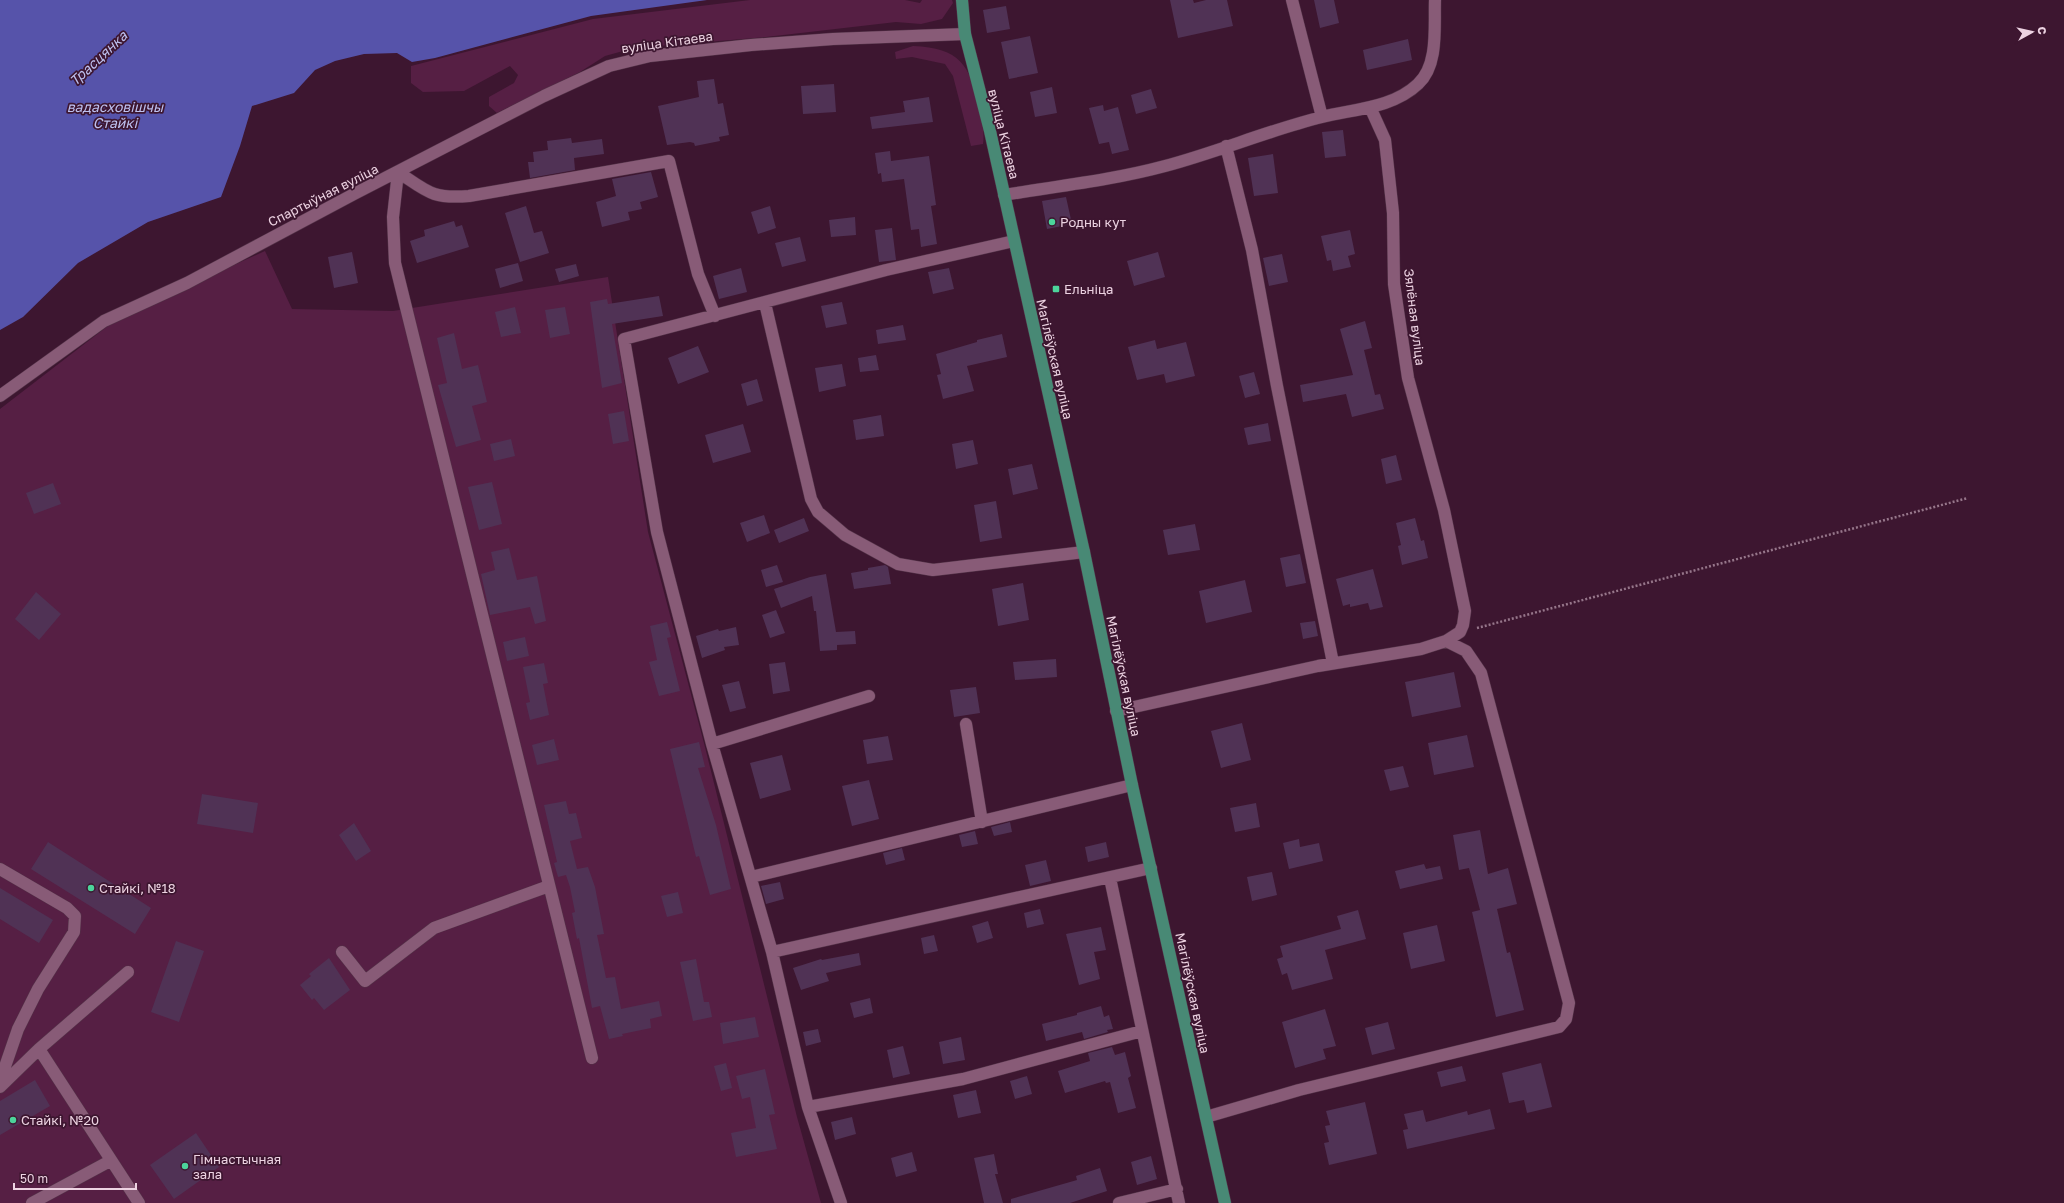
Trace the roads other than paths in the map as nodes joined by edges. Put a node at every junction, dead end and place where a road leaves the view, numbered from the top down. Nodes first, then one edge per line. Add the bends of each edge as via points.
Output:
1 (962, 0) edge
2 (1292, 0) edge
3 (1435, 0) edge
4 (965, 34) junction
5 (1370, 107) junction
6 (1322, 117) junction
7 (1226, 146) junction
8 (398, 172) junction
9 (1004, 195) junction
10 (1014, 241) junction
11 (765, 303) junction
12 (715, 316) junction
13 (0, 396) edge
14 (1084, 552) junction
15 (1446, 641) junction
16 (1333, 663) junction
17 (869, 696) dead end
18 (1116, 711) junction
19 (966, 724) dead end
20 (712, 744) junction
21 (1132, 785) junction
22 (982, 822) junction
23 (1152, 868) junction
24 (0, 869) edge
25 (751, 877) junction
26 (1110, 878) junction
27 (549, 886) junction
28 (342, 952) dead end
29 (772, 952) junction
30 (128, 972) dead end
31 (1142, 1031) junction
32 (39, 1049) junction
33 (592, 1058) dead end
34 (0, 1082) edge
35 (0, 1087) edge
36 (808, 1107) junction
37 (1206, 1117) junction
38 (110, 1161) junction
39 (1177, 1189) junction
40 (32, 1203) edge
41 (139, 1203) edge
42 (841, 1203) edge
43 (1120, 1203) edge
44 (1179, 1203) edge
45 (1225, 1203) edge

1 - 4 main road, вуліца Кітаева
2 - 6 street
3 - 5 street via 1432,55 1425,76 1419,84 1400,97
4 - 8 street, вуліца Кітаева via 833,39 650,56 626,61 592,72
4 - 9 main road, вуліца Кітаева
5 - 6 street
5 - 15 street, Зялёная вуліца via 1385,140 1393,213 1394,284 1407,370 1444,510 1465,611 1460,632
6 - 7 street
7 - 9 street via 1150,170
7 - 16 street via 1252,250 1278,394
8 - 12 street via 432,194 448,198 669,162 698,274
8 - 13 street, Спартыўная вуліца via 187,283 104,322
8 - 27 street via 393,217 395,263
9 - 10 main road, вуліца Кітаева
10 - 11 street via 886,270
10 - 14 main road, Магілёўская вуліца
11 - 12 street
11 - 14 street via 811,500 818,512 845,535 898,564 933,570
12 - 20 street via 624,339 656,532
14 - 18 main road, Магілёўская вуліца
15 - 16 street via 1421,649
15 - 37 street via 1466,651 1481,673 1569,1003 1566,1018 1559,1027 1299,1090
16 - 18 street
17 - 20 street
18 - 21 main road, Магілёўская вуліца
19 - 22 street
20 - 25 street
21 - 22 street
21 - 23 main road, Магілёўская вуліца
22 - 25 street
23 - 26 street
23 - 37 main road, Магілёўская вуліца
24 - 34 street via 67,908 75,916 74,932 38,989 18,1029
25 - 29 street
26 - 29 street
26 - 31 street
27 - 28 street via 434,928 365,981
27 - 33 street
29 - 36 street
30 - 32 street
31 - 36 street via 963,1079
31 - 39 street
32 - 35 street
32 - 38 street
36 - 42 street
37 - 45 main road, Магілёўская вуліца
38 - 40 street
38 - 41 street
39 - 43 street
39 - 44 street

